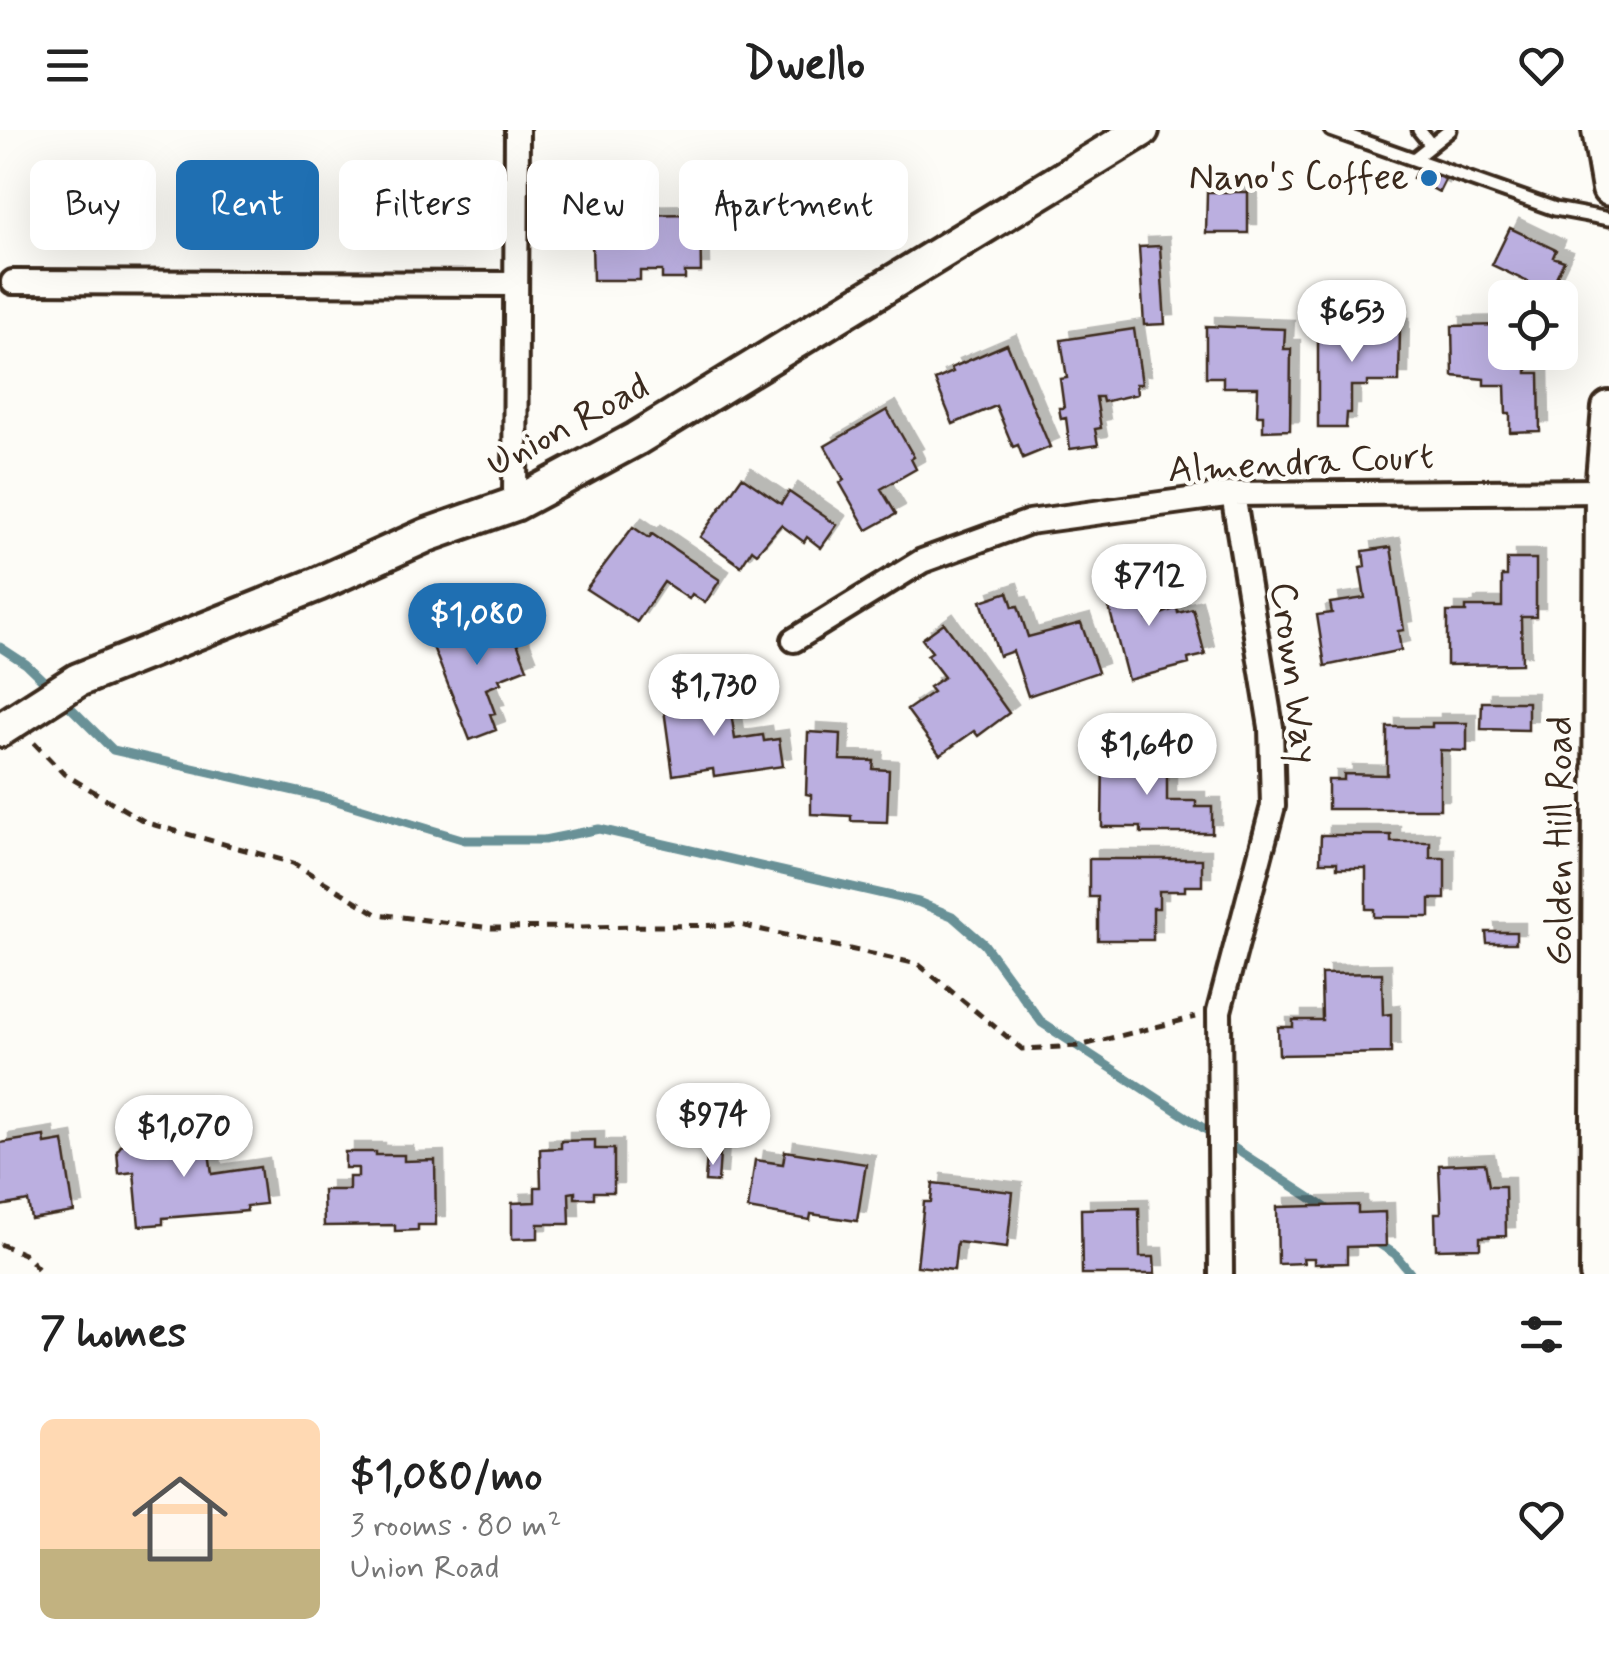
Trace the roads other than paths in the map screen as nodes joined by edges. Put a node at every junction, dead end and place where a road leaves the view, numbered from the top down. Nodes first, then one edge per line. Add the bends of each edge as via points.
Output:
1 (517, 130) edge
2 (1142, 130) edge
3 (1330, 130) edge
4 (1419, 130) edge
5 (1599, 130) edge
6 (1446, 131) edge
7 (1431, 145) junction
8 (1416, 158) junction
9 (1609, 189) edge
10 (1609, 219) edge
11 (14, 282) dead end
12 (516, 284) junction
13 (1609, 408) edge
14 (1602, 490) junction
15 (1234, 494) junction
16 (515, 504) junction
17 (794, 640) dead end
18 (0, 730) edge
19 (1604, 975) edge
20 (1221, 1274) edge
21 (1597, 1274) edge

1 - 12 street
2 - 16 main road, Union Road via 636,439
3 - 8 lane
4 - 7 lane
5 - 9 main road
6 - 7 lane
7 - 8 lane
8 - 10 lane via 1555,209
11 - 12 street
12 - 16 street
13 - 14 main road, Golden Hill Road
14 - 15 street, Almendra Court
14 - 19 main road, Golden Hill Road
15 - 17 street, Almendra Court via 1029,522 922,561
15 - 20 street, Crown Way via 1271,726 1273,806 1219,1011
16 - 18 main road, Union Road via 78,680
19 - 21 main road, Golden Hill Road

